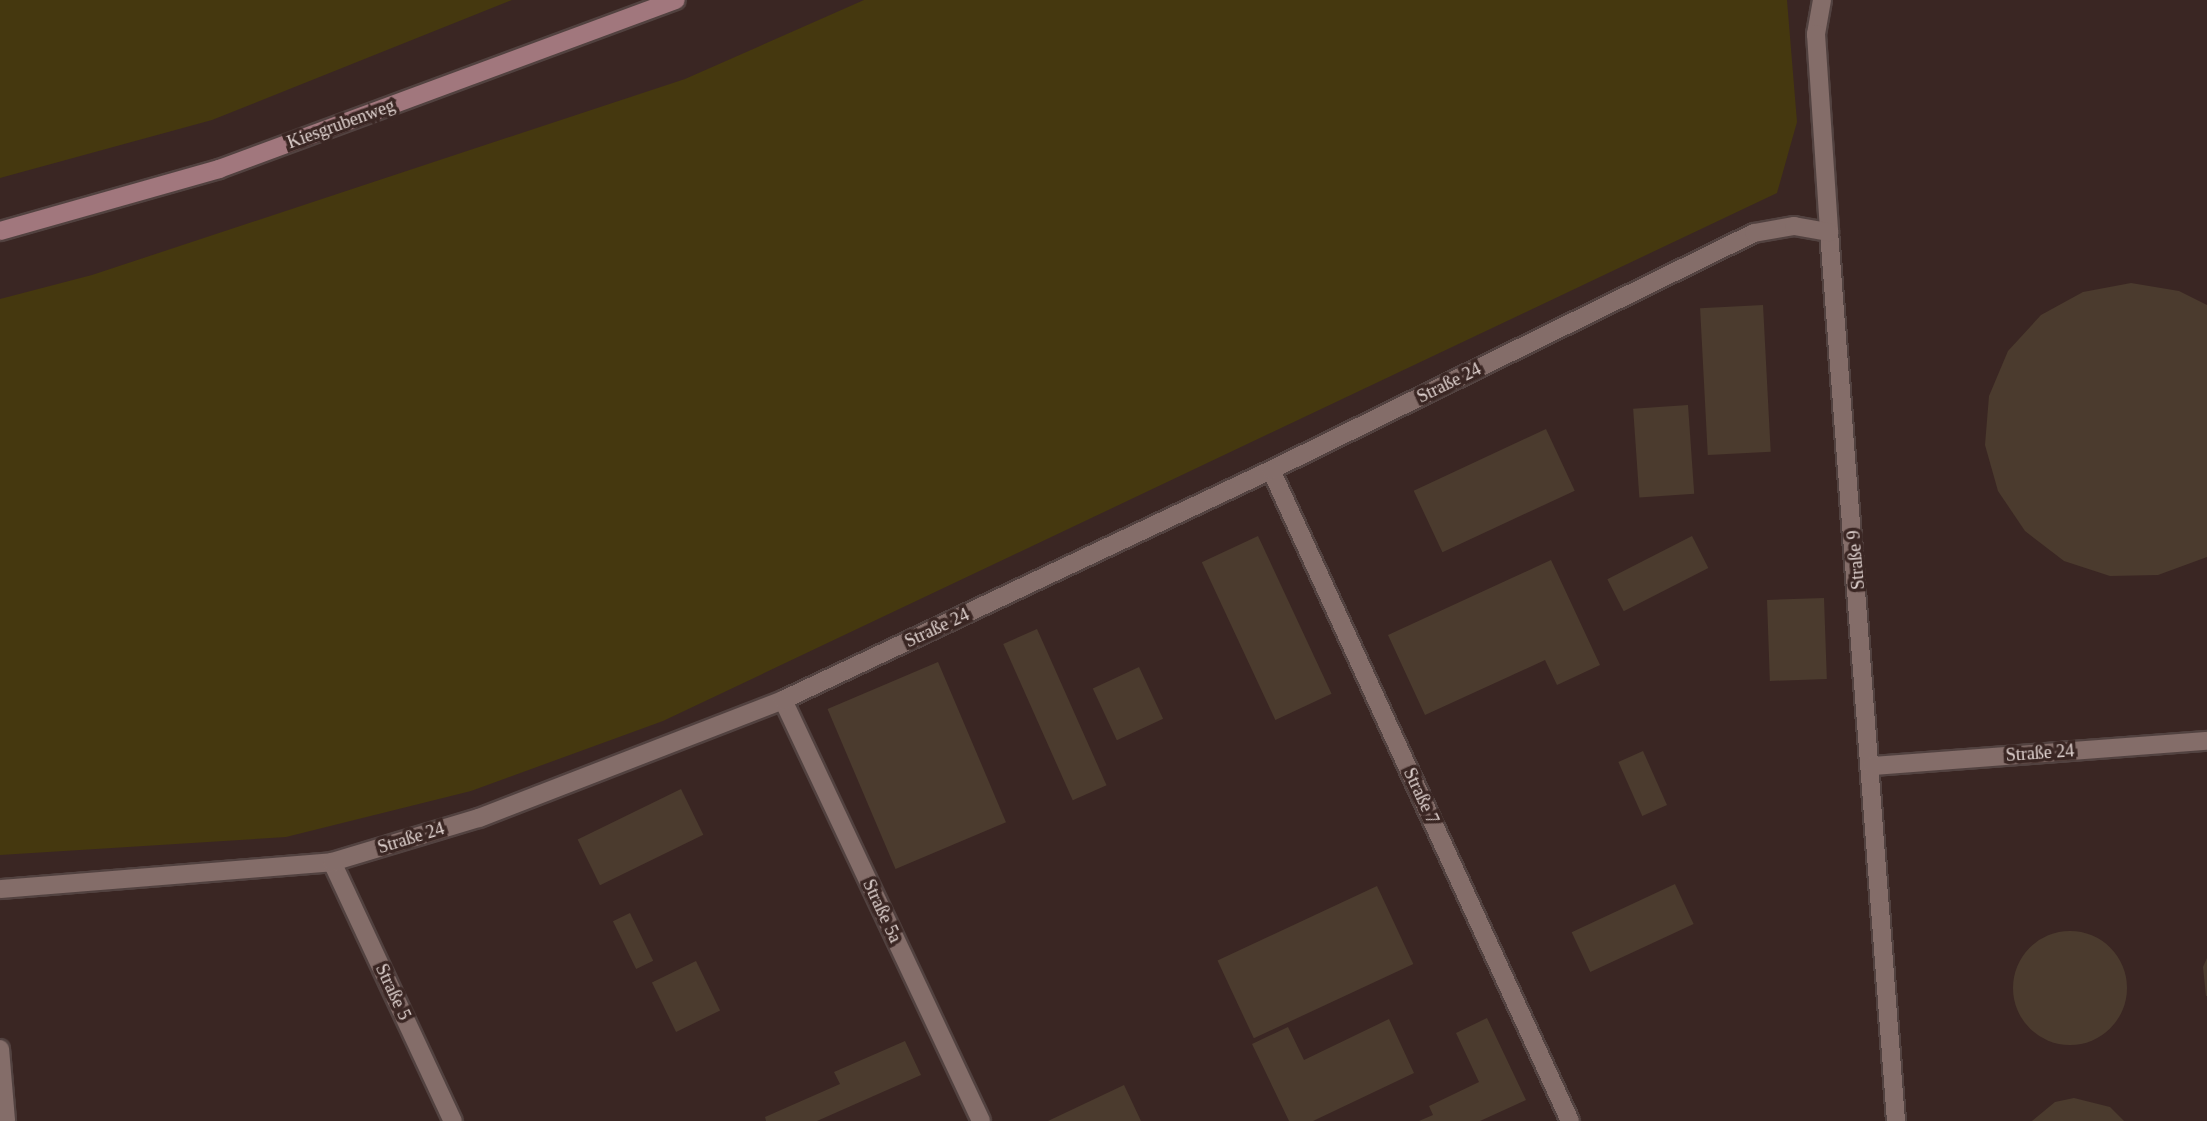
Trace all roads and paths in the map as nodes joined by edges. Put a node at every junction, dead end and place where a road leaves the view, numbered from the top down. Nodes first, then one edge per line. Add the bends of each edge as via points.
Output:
1 (676, 0) edge
2 (1822, 0) edge
3 (0, 230) edge
4 (1829, 232) junction
5 (1271, 470) junction
6 (783, 700) junction
7 (2207, 741) edge
8 (1872, 766) junction
9 (332, 862) junction
10 (0, 889) edge
11 (0, 1049) edge
12 (6, 1121) edge
13 (453, 1121) edge
14 (981, 1121) edge
15 (1570, 1121) edge
16 (1896, 1121) edge

1 - 3 main road, Kiesgrubenweg via 219,169
2 - 4 lane, Straße 9 via 1816,34
4 - 5 lane, Straße 24 via 1794,226 1754,233
4 - 8 lane, Straße 9
5 - 6 lane, Straße 24
5 - 15 lane, Straße 7
6 - 9 lane, Straße 24 via 479,818
6 - 14 lane, Straße 5a
7 - 8 lane, Straße 24
8 - 16 lane, Straße 9
9 - 10 lane, Straße 24
9 - 13 lane, Straße 5
11 - 12 lane

